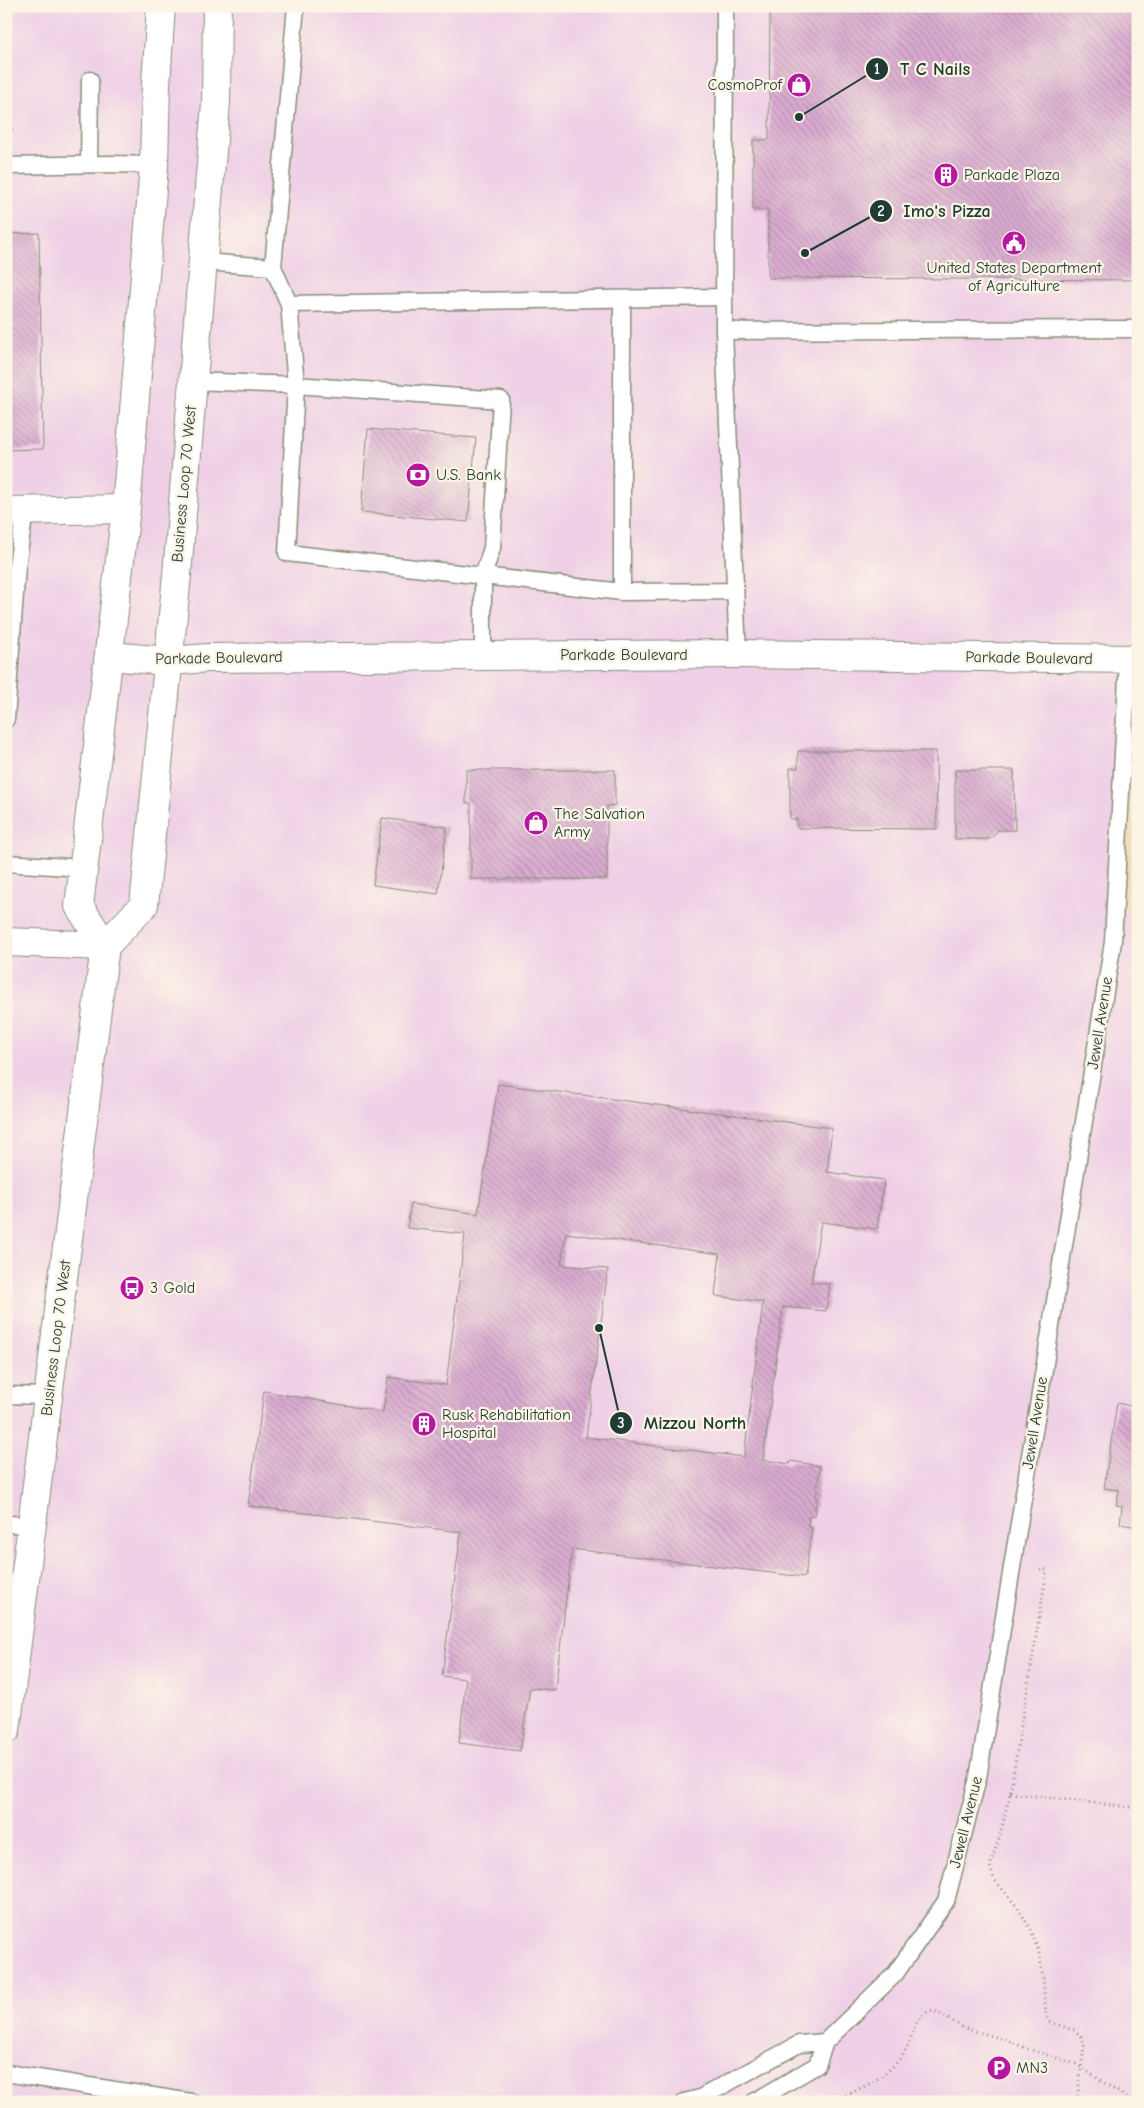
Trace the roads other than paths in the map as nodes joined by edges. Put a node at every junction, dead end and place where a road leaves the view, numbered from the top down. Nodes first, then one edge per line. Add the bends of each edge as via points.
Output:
1 (161, 6) edge
2 (217, 6) edge
3 (296, 6) edge
4 (725, 6) edge
5 (90, 80) dead end
6 (89, 164) junction
7 (6, 166) edge
8 (154, 166) junction
9 (202, 262) junction
10 (273, 267) junction
11 (724, 297) junction
12 (622, 299) junction
13 (289, 304) junction
14 (1138, 329) edge
15 (724, 330) junction
16 (193, 381) junction
17 (296, 385) junction
18 (126, 509) junction
19 (15, 511) edge
20 (12, 566) edge
21 (483, 576) junction
22 (735, 591) junction
23 (622, 592) junction
24 (738, 654) junction
25 (110, 656) junction
26 (483, 656) junction
27 (1133, 659) edge
28 (168, 661) junction
29 (6, 719) edge
30 (6, 862) edge
31 (83, 868) junction
32 (6, 942) edge
33 (105, 946) junction
34 (6, 1396) edge
35 (48, 1396) junction
36 (19, 1525) edge
37 (8, 1694) edge
38 (6, 1730) edge
39 (825, 2042) junction
40 (6, 2073) edge
41 (192, 2102) edge
42 (685, 2102) edge
43 (754, 2102) edge

1 - 8 main road
2 - 9 main road, Business Loop 70 West via 216,103
3 - 10 lane
4 - 11 lane
5 - 6 lane
6 - 7 lane
6 - 8 lane
8 - 18 main road
9 - 10 lane
9 - 16 main road, Business Loop 70 West
10 - 13 lane
11 - 12 lane
11 - 15 lane
12 - 13 lane
12 - 23 lane
13 - 17 lane
14 - 15 lane
15 - 22 lane
16 - 17 lane
16 - 28 main road, Business Loop 70 West
17 - 21 lane via 287,553
17 - 21 lane via 500,400 492,548
18 - 19 main road
18 - 25 main road
19 - 20 lane
20 - 29 lane
21 - 23 lane
21 - 26 lane
22 - 23 lane
22 - 24 lane
24 - 26 main road, Parkade Boulevard
24 - 27 main road, Parkade Boulevard
25 - 28 main road, Parkade Boulevard
25 - 31 main road
26 - 28 main road, Parkade Boulevard
27 - 39 lane, Jewell Avenue via 1113,942 978,1778 946,1902 895,1974
28 - 33 main road, Business Loop 70 West via 144,906
30 - 31 lane
31 - 33 main road via 79,906
32 - 33 main road
33 - 35 main road, Business Loop 70 West
34 - 35 lane
35 - 36 main road, Business Loop 70 West
36 - 37 main road, Business Loop 70 West
37 - 38 main road, Business Loop 70 West
39 - 42 lane via 799,2044 700,2098
39 - 43 lane, Jewell Avenue via 816,2065
40 - 41 lane

